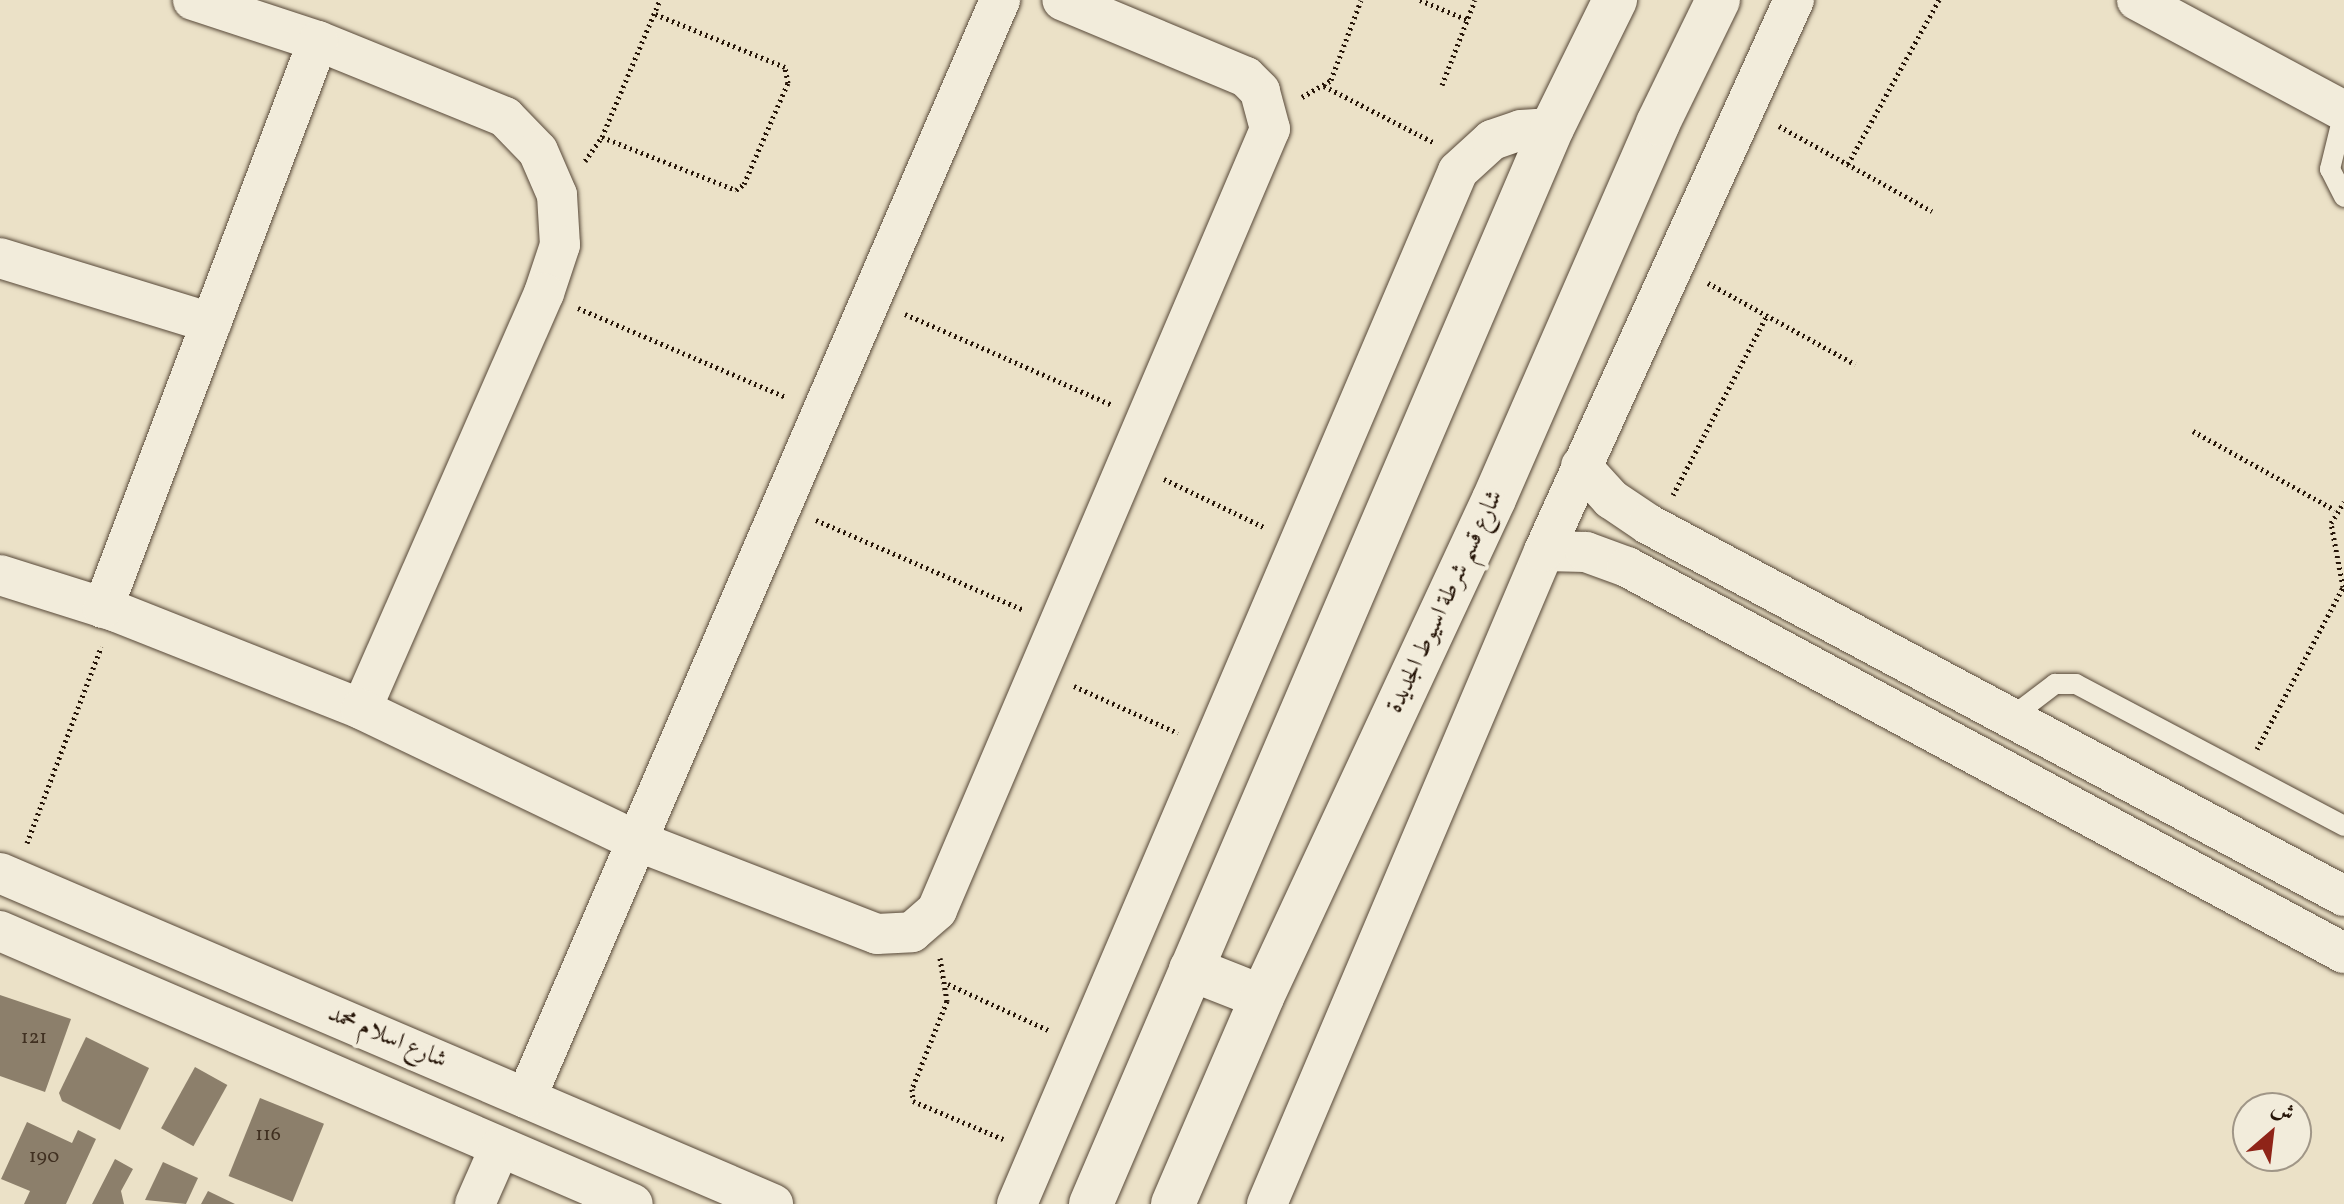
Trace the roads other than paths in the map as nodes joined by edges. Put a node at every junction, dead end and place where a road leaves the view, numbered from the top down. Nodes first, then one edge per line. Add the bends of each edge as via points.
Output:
1 (193, 0) edge
2 (1000, 0) edge
3 (1062, 0) edge
4 (1615, 0) edge
5 (1718, 0) edge
6 (1794, 0) edge
7 (2137, 0) edge
8 (318, 41) junction
9 (2344, 112) edge
10 (1552, 128) junction
11 (2344, 197) edge
12 (0, 258) edge
13 (211, 323) junction
14 (1581, 466) junction
15 (1544, 551) junction
16 (0, 575) edge
17 (109, 609) junction
18 (361, 709) junction
19 (2009, 719) junction
20 (2344, 826) edge
21 (637, 841) junction
22 (7, 876) edge
23 (2344, 896) edge
24 (0, 931) edge
25 (2344, 953) edge
26 (1191, 969) junction
27 (253, 981) junction
28 (1262, 997) junction
29 (232, 1031) junction
30 (526, 1098) junction
31 (500, 1147) junction
32 (475, 1204) edge
33 (633, 1204) edge
34 (773, 1204) edge
35 (1017, 1204) edge
36 (1091, 1204) edge
37 (1173, 1204) edge
38 (1267, 1204) edge

1 - 8 street
2 - 21 street
3 - 21 street via 1246,77 1268,110 1265,149 937,910 912,932 877,934
4 - 10 main road
5 - 28 main road, شارع قسم شرطة اسيوط الجديدة
6 - 14 street
7 - 9 street
8 - 13 street
8 - 18 street via 505,117 538,151 557,195 560,245 544,293
9 - 11 lane via 2330,169
10 - 26 main road
10 - 35 street via 1521,130 1492,140 1458,171
12 - 13 street
13 - 17 street
14 - 15 street
14 - 19 street via 1611,499 1656,528
15 - 25 street via 1586,552 1627,567
15 - 38 street
16 - 17 street
17 - 18 street
18 - 21 street
19 - 20 lane via 2055,684 2069,682
19 - 23 street
21 - 30 street
22 - 27 street, شارع اسلام محمد
24 - 29 street
26 - 28 main road
26 - 36 main road
27 - 29 street
27 - 30 street, شارع اسلام محمد
28 - 37 main road, شارع قسم شرطة اسيوط الجديدة
29 - 31 street
30 - 34 street, شارع اسلام محمد
31 - 32 street
31 - 33 street

